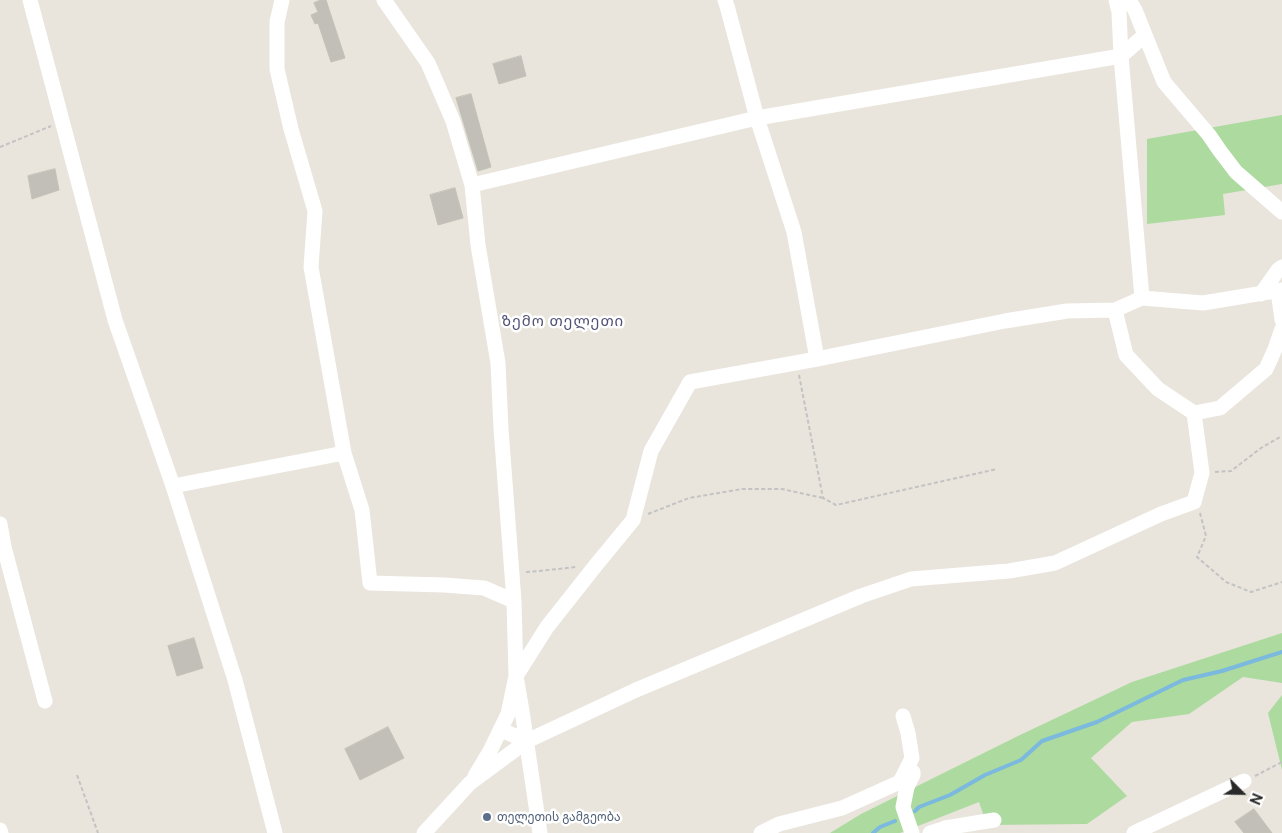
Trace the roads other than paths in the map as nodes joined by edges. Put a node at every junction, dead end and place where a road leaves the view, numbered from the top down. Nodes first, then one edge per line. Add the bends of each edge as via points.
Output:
1 (30, 0) edge
2 (282, 0) edge
3 (384, 0) edge
4 (725, 0) edge
5 (1116, 0) edge
6 (1129, 0) edge
7 (1145, 35) junction
8 (1121, 56) junction
9 (757, 118) junction
10 (472, 185) junction
11 (1282, 212) edge
12 (1281, 267) edge
13 (1280, 291) edge
14 (1261, 294) junction
15 (1142, 298) junction
16 (1115, 310) junction
17 (1282, 320) edge
18 (1282, 329) edge
19 (817, 359) junction
20 (1194, 413) junction
21 (344, 453) junction
22 (173, 486) junction
23 (0, 524) edge
24 (514, 601) junction
25 (516, 676) junction
26 (45, 701) dead end
27 (903, 716) dead end
28 (501, 730) junction
29 (526, 741) junction
30 (912, 758) junction
31 (1244, 782) road end
32 (470, 783) junction
33 (994, 820) dead end
34 (275, 833) edge
35 (424, 833) edge
36 (540, 833) edge
37 (762, 833) edge
38 (912, 833) edge
39 (930, 833) edge
40 (1134, 833) edge

1 - 22 street via 115,320
2 - 21 street via 277,22 277,69 315,212 311,267
3 - 10 street via 428,63 453,121
4 - 9 street
5 - 8 street
6 - 7 street
7 - 8 street
7 - 11 street via 1164,82 1236,172
8 - 9 street
8 - 15 street
9 - 10 street
9 - 19 street via 794,232
10 - 24 street via 478,245 498,363
12 - 14 street
13 - 14 street
13 - 17 street
14 - 15 street via 1203,303
15 - 16 street
16 - 19 street via 1067,311 1005,321
16 - 20 street via 1126,355 1158,389
18 - 20 street via 1266,369 1220,408
19 - 25 street via 690,382 652,451 633,520 547,627
20 - 29 street via 1202,473 1194,502 1055,563 1009,571 911,578 636,690
21 - 22 street
21 - 24 street via 362,510 370,583 484,588
22 - 34 street via 235,680
23 - 26 street
24 - 25 street
25 - 28 street
25 - 29 street
27 - 30 street
28 - 29 street
28 - 32 street
29 - 32 street
29 - 36 street
30 - 37 street via 900,782 842,808 779,824
30 - 38 street via 913,775 903,807
31 - 40 street
32 - 35 street
33 - 39 street

